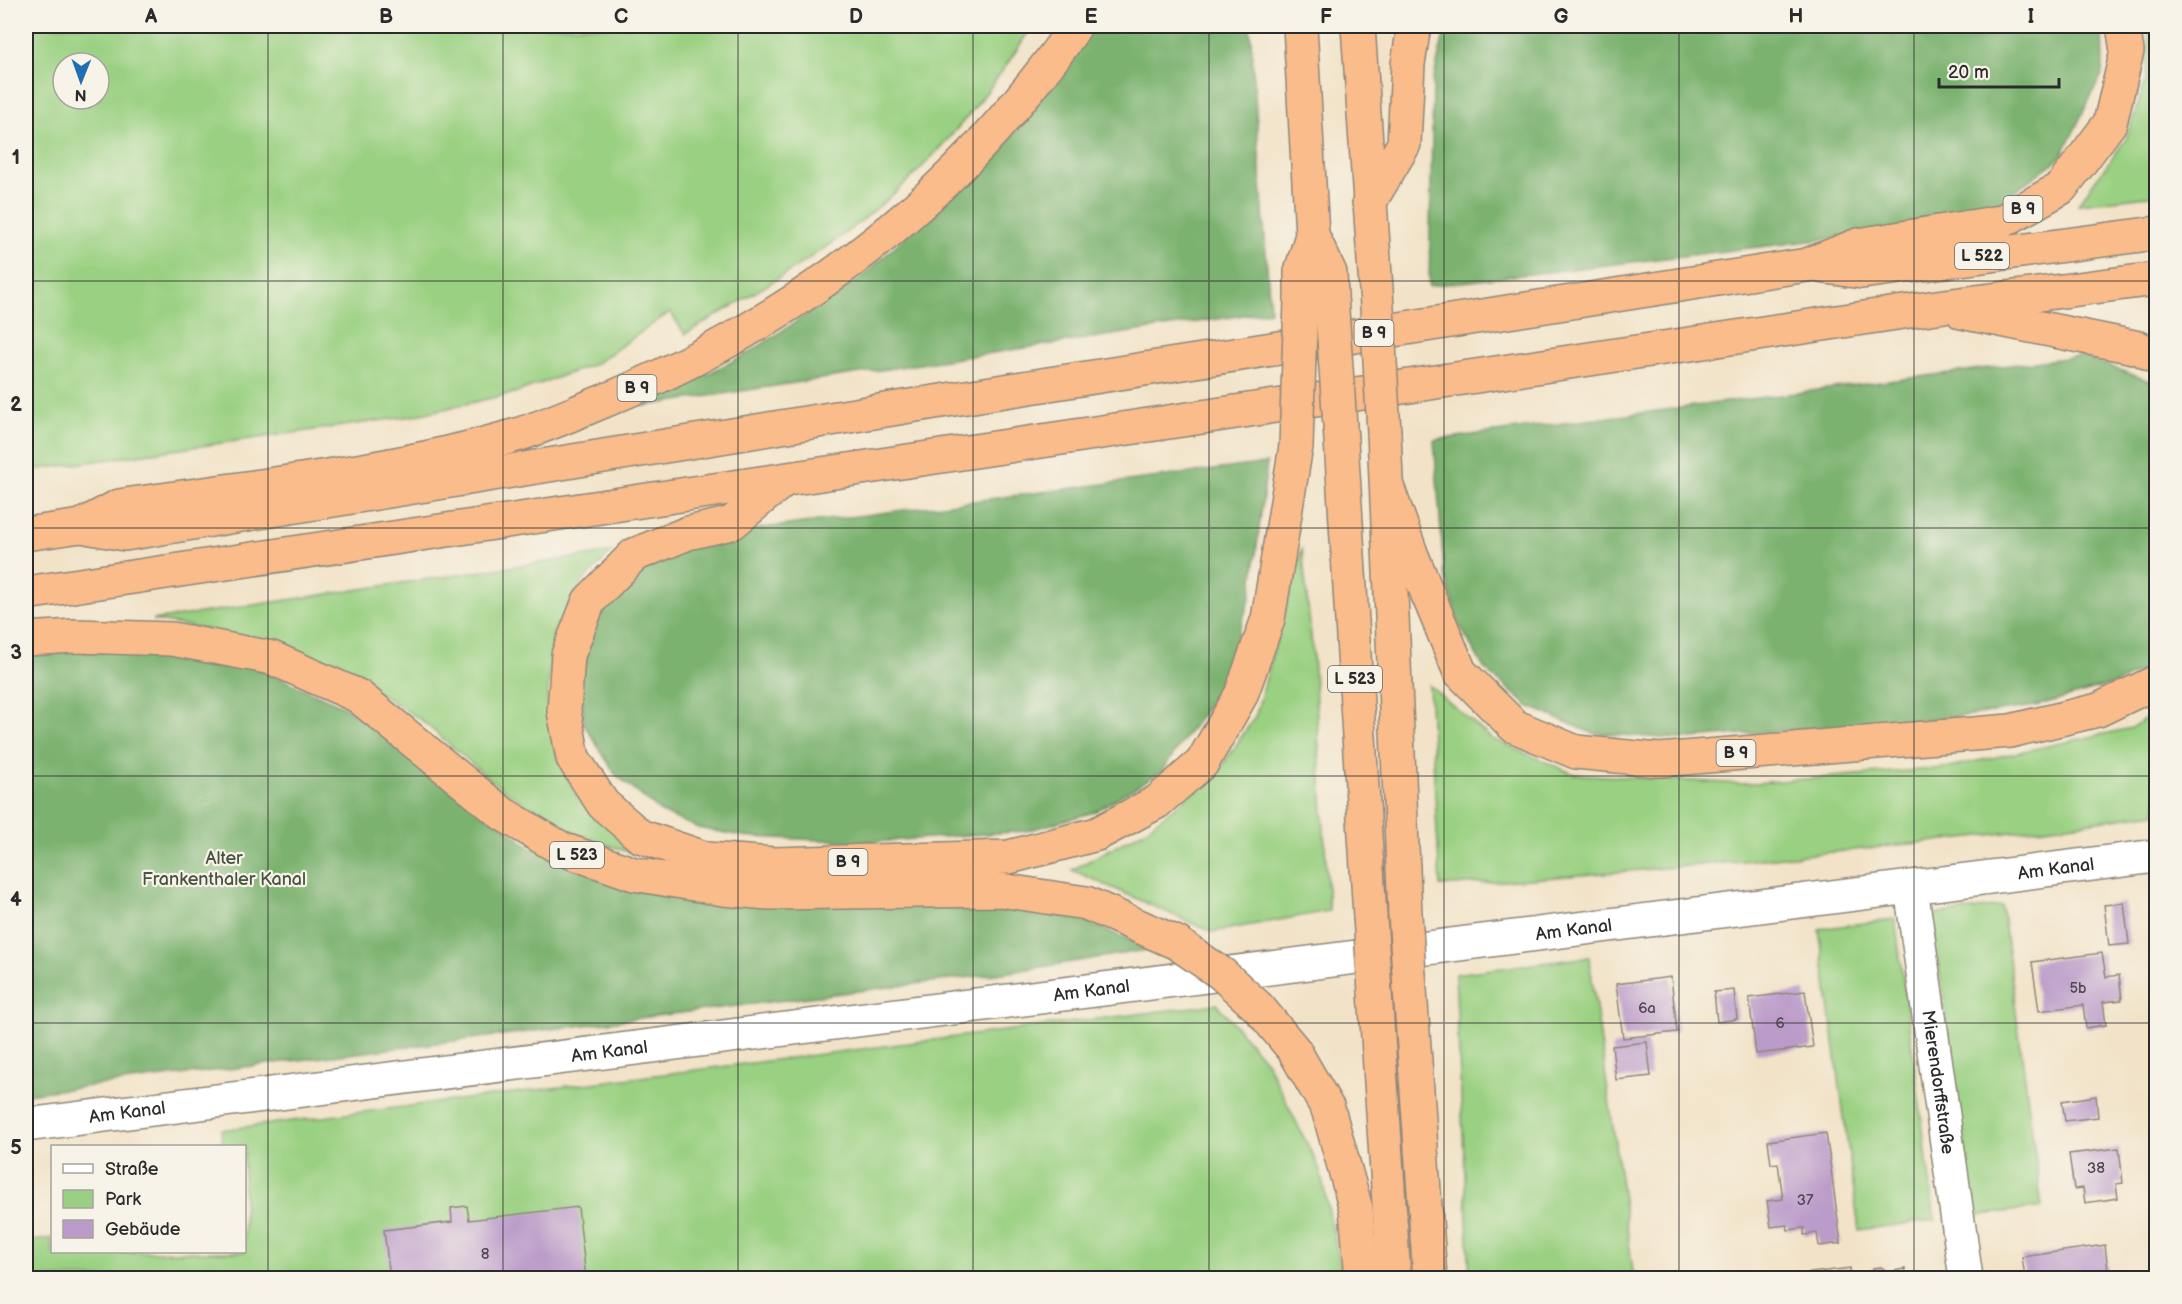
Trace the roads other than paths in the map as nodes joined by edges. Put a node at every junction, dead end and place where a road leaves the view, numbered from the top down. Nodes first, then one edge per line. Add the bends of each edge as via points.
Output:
1 (1076, 26) edge
2 (1300, 26) edge
3 (1358, 26) edge
4 (1414, 26) edge
5 (2123, 26) edge
6 (1369, 203) junction
7 (2157, 233) edge
8 (1807, 265) junction
9 (2157, 279) edge
10 (1316, 298) junction
11 (1936, 307) junction
12 (2157, 357) edge
13 (785, 479) junction
14 (1388, 489) junction
15 (81, 525) junction
16 (26, 534) edge
17 (26, 593) edge
18 (26, 639) edge
19 (2157, 682) edge
20 (2157, 856) edge
21 (1911, 888) junction
22 (26, 1125) edge
23 (1362, 1278) edge
24 (1394, 1278) edge
25 (1430, 1278) edge
26 (1966, 1278) edge

1 - 15 highway, B 9 via 996,128 913,213 831,278 733,338 634,389 522,434 401,465 119,506
2 - 10 highway, B 9 via 1312,235 1301,273
3 - 6 highway, B 9
4 - 6 highway via 1404,144
5 - 8 highway, B 9 via 2127,51 2110,123 2061,188 2001,222 1858,245
6 - 14 highway, B 9, bridge
7 - 8 highway, L 522 via 1862,272
8 - 15 highway, B 9 via 125,534
9 - 11 highway
10 - 13 highway, B 9, bridge via 1268,619 1241,694 1202,763 1157,802 1097,834 1009,856 774,864 707,859 640,836 603,804 573,758 564,711 568,655 589,602 634,555 688,533 732,523
10 - 24 highway, L 523, bridge via 1341,440
11 - 12 highway via 2139,348
11 - 13 highway
13 - 17 highway
14 - 19 highway, B 9 via 1460,672 1514,726 1576,752 1659,760 2010,731 2098,710
14 - 25 highway, L 523, bridge via 1406,914
15 - 16 highway, B 9
18 - 23 highway, L 523, bridge via 172,639 272,658 358,696 503,814 562,849 634,874 723,890 768,893 1000,890 1086,903 1177,942 1222,974 1259,1008 1294,1050 1328,1109 1356,1209
20 - 21 street, Am Kanal
21 - 22 street, Am Kanal
21 - 26 street, Mierendorffstraße

